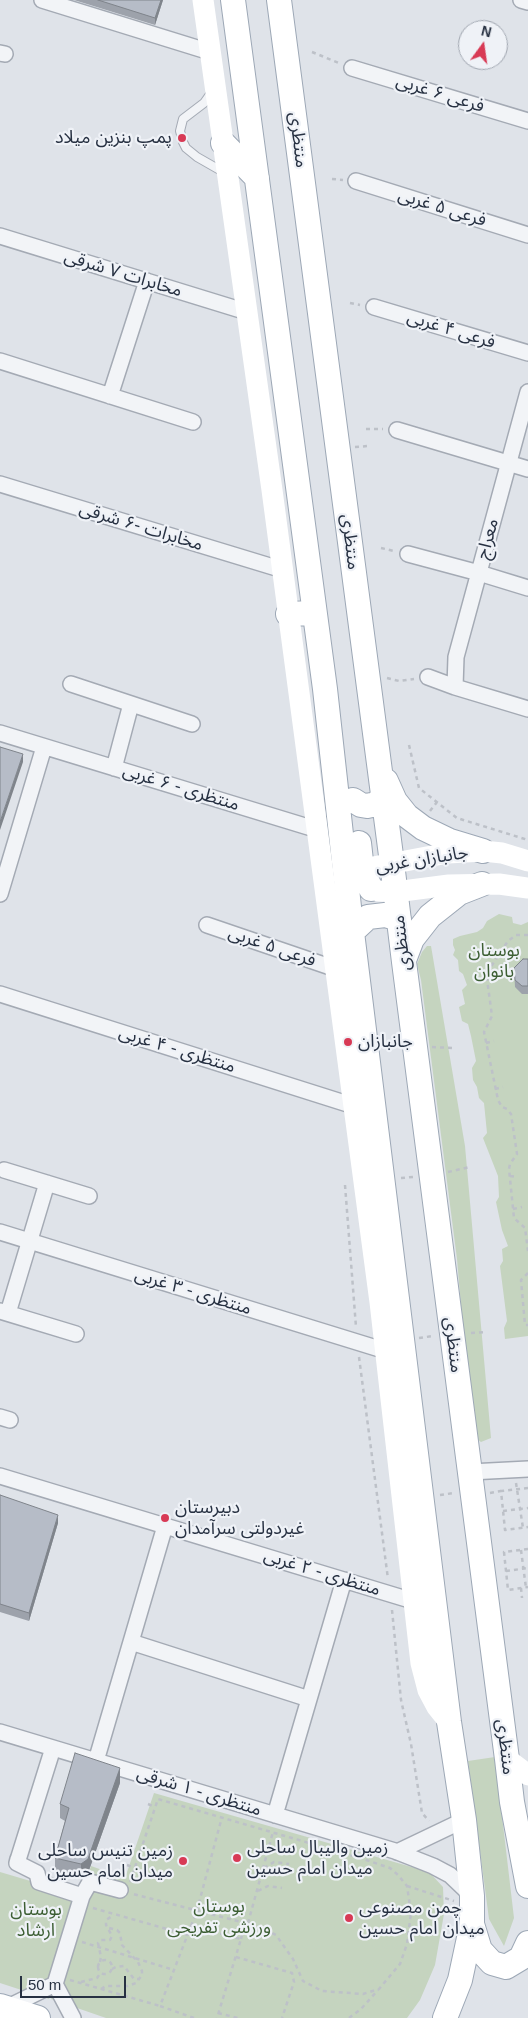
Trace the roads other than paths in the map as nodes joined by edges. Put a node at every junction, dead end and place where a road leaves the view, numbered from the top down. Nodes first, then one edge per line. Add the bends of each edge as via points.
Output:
1 (42, 0) edge
2 (203, 0) edge
3 (233, 0) edge
4 (279, 0) edge
5 (521, 0) edge
6 (528, 2) edge
7 (210, 52) junction
8 (352, 68) road end
9 (215, 87) junction
10 (528, 121) edge
11 (223, 143) junction
12 (227, 175) junction
13 (257, 178) junction
14 (356, 181) dead end
15 (528, 235) edge
16 (0, 236) edge
17 (147, 281) junction
18 (374, 307) dead end
19 (247, 312) junction
20 (528, 353) edge
21 (0, 361) edge
22 (528, 392) edge
23 (110, 396) junction
24 (193, 422) dead end
25 (397, 430) dead end
26 (508, 463) junction
27 (528, 469) edge
28 (0, 484) edge
29 (408, 554) dead end
30 (283, 570) junction
31 (479, 573) junction
32 (528, 588) edge
33 (313, 613) junction
34 (288, 614) junction
35 (428, 677) dead end
36 (70, 684) dead end
37 (455, 687) junction
38 (325, 689) junction
39 (131, 704) junction
40 (528, 710) edge
41 (192, 724) dead end
42 (0, 733) edge
43 (44, 747) junction
44 (379, 766) junction
45 (114, 768) junction
46 (383, 797) junction
47 (353, 800) junction
48 (318, 830) junction
49 (483, 851) junction
50 (448, 853) junction
51 (5, 858) edge
52 (528, 861) edge
53 (392, 862) junction
54 (357, 881) junction
55 (491, 884) junction
56 (528, 888) edge
57 (395, 892) junction
58 (0, 894) edge
59 (399, 919) junction
60 (207, 925) dead end
61 (353, 931) junction
62 (404, 962) junction
63 (336, 969) junction
64 (0, 994) edge
65 (354, 1106) junction
66 (4, 1170) dead end
67 (47, 1183) junction
68 (89, 1196) dead end
69 (0, 1232) edge
70 (30, 1242) junction
71 (4, 1312) edge
72 (76, 1334) dead end
73 (386, 1351) junction
74 (528, 1469) edge
75 (470, 1472) junction
76 (0, 1476) edge
77 (164, 1526) junction
78 (344, 1580) junction
79 (413, 1600) junction
80 (131, 1642) junction
81 (309, 1699) junction
82 (449, 1722) junction
83 (0, 1732) edge
84 (53, 1748) junction
85 (507, 1759) junction
86 (96, 1761) junction
87 (528, 1775) edge
88 (275, 1815) junction
89 (464, 1820) junction
90 (397, 1852) junction
91 (527, 1879) edge
92 (123, 1891) road end
93 (463, 1899) junction
94 (81, 1900) junction
95 (472, 1924) junction
96 (528, 1943) edge
97 (56, 1980) junction
98 (3, 2007) edge
99 (38, 2018) edge
100 (72, 2018) edge
101 (445, 2018) edge

1 - 7 street
2 - 7 street
3 - 13 main road
4 - 44 main road, منتظری
5 - 6 street
7 - 9 street
8 - 10 street, فرعی ۶ غربی
9 - 11 street
9 - 12 lane via 204,103 183,119 180,131 186,148
11 - 12 street
11 - 13 main road
12 - 19 street
13 - 33 main road
14 - 15 street, فرعی ۵ غربی
16 - 17 street, مخابرات ۷ شرقی
17 - 19 street, مخابرات ۷ شرقی
17 - 23 street
18 - 20 street, فرعی ۴ غربی
19 - 30 street
21 - 23 street
22 - 26 street, معراج
23 - 24 street
25 - 26 street
26 - 27 street
26 - 31 street, معراج
28 - 30 street, مخابرات -۶ شرقی
29 - 31 street
30 - 34 street
31 - 32 street
31 - 37 street, معراج via 456,657
33 - 34 main road
33 - 38 main road
34 - 48 street
35 - 37 street
36 - 39 street
37 - 40 street
38 - 47 main road via 344,730
38 - 54 main road
39 - 41 street
39 - 45 street
42 - 43 street, منتظری - ۶ غربی
43 - 45 street, منتظری - ۶ غربی
43 - 51 street
44 - 46 main road, منتظری
44 - 49 main road via 395,801 407,816 450,841
45 - 48 street, منتظری - ۶ غربی
46 - 47 main road via 376,804 367,806
46 - 53 main road, منتظری
47 - 54 main road
48 - 63 street
49 - 50 street, جانبازان غربی
49 - 52 street, جانبازان غربی
50 - 53 street, جانبازان غربی
50 - 55 street via 442,859 446,871
51 - 58 street
53 - 54 street, جانبازان غربی
53 - 57 main road, منتظری
54 - 57 street, جانبازان غربی
54 - 61 main road
55 - 56 street, جانبازان غربی
55 - 57 street, جانبازان غربی
55 - 62 main road via 459,893 430,916 412,939
57 - 59 main road, منتظری
59 - 61 main road via 385,915 368,917
59 - 62 main road, منتظری
60 - 63 street, فرعی ۵ غربی
61 - 82 main road
62 - 75 main road, منتظری
63 - 65 street
64 - 65 street, منتظری - ۴ غربی
65 - 73 street
66 - 67 street
67 - 68 street
67 - 70 street
69 - 70 street, منتظری - ۳ غربی
70 - 71 street
70 - 73 street, منتظری - ۳ غربی
71 - 72 street
73 - 79 street
74 - 75 street
75 - 85 main road, منتظری
76 - 77 street, منتظری - ۲ غربی
77 - 78 street, منتظری - ۲ غربی
77 - 80 street
78 - 79 street, منتظری - ۲ غربی
78 - 81 street
79 - 82 street via 428,1690
80 - 81 street
80 - 86 street
81 - 88 street
82 - 89 main road
83 - 84 street, منتظری - ۱ شرقی
84 - 86 street, منتظری - ۱ شرقی
84 - 94 street via 17,1861 37,1873 39,1882
85 - 87 street
85 - 91 main road, منتظری
86 - 88 street, منتظری - ۱ شرقی
88 - 90 street, منتظری - ۱ شرقی
89 - 90 street
89 - 93 main road
90 - 93 street, منتظری - ۱ شرقی via 450,1876
92 - 94 street via 90,1882
93 - 95 main road
94 - 97 street
95 - 96 main road via 480,1950 492,1963 506,1967 521,1958
95 - 101 main road via 460,1980
97 - 98 street
97 - 100 street
98 - 99 main road

